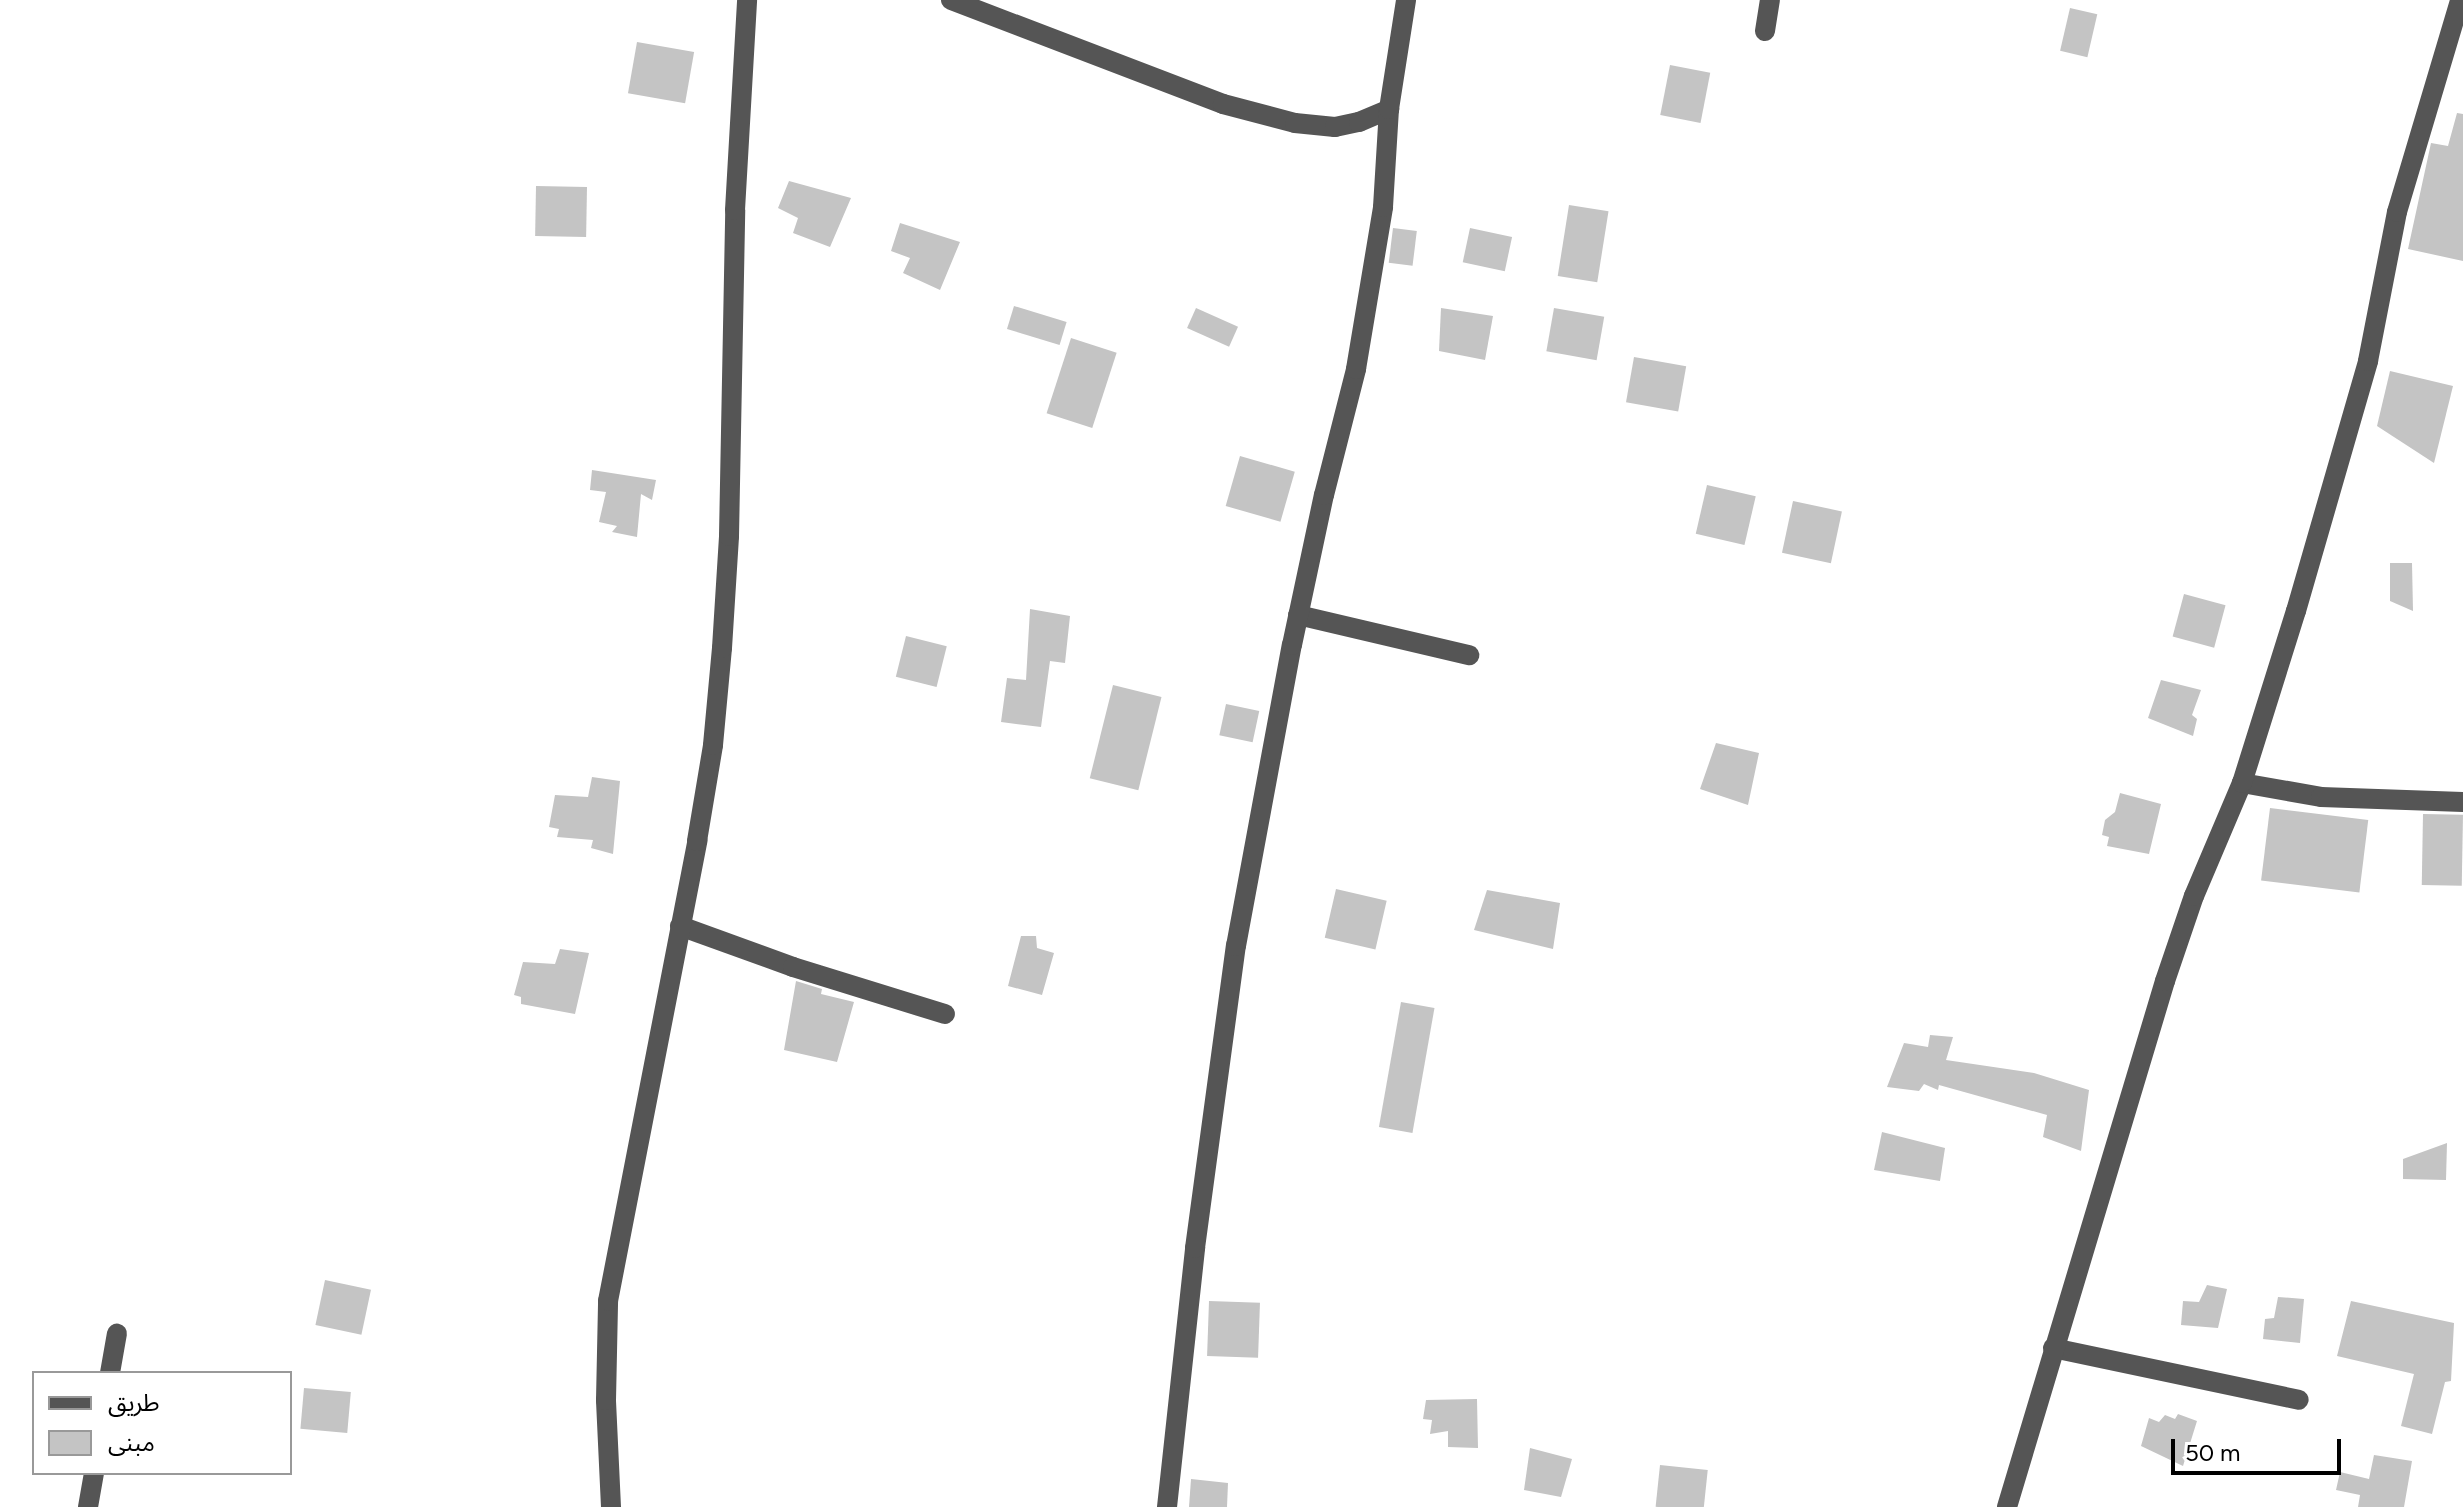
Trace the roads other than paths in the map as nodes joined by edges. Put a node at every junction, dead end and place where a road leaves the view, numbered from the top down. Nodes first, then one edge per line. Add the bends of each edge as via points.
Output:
1 (747, 0) edge
2 (951, 0) edge
3 (1406, 0) edge
4 (1770, 0) edge
5 (2461, 3) edge
6 (1765, 31) dead end
7 (1389, 109) junction
8 (1298, 615) junction
9 (1469, 655) dead end
10 (2242, 783) junction
11 (2463, 802) edge
12 (680, 926) junction
13 (945, 1014) dead end
14 (117, 1334) dead end
15 (2053, 1348) junction
16 (110, 1371) edge
17 (2299, 1400) dead end
18 (94, 1475) edge
19 (88, 1507) edge
20 (611, 1507) edge
21 (1167, 1507) edge
22 (2007, 1507) edge

1 - 12 street via 732,287 728,577 713,745
2 - 7 street via 1223,104 1283,120 1335,127
3 - 7 street
4 - 6 street
5 - 10 street via 2397,212 2364,375
7 - 8 street via 1383,207 1356,369
8 - 9 street
8 - 21 street via 1236,946
10 - 11 street via 2321,797
10 - 15 street via 2183,925
12 - 13 street
12 - 20 street via 608,1301
14 - 16 street
15 - 17 street
15 - 22 street
18 - 19 street

